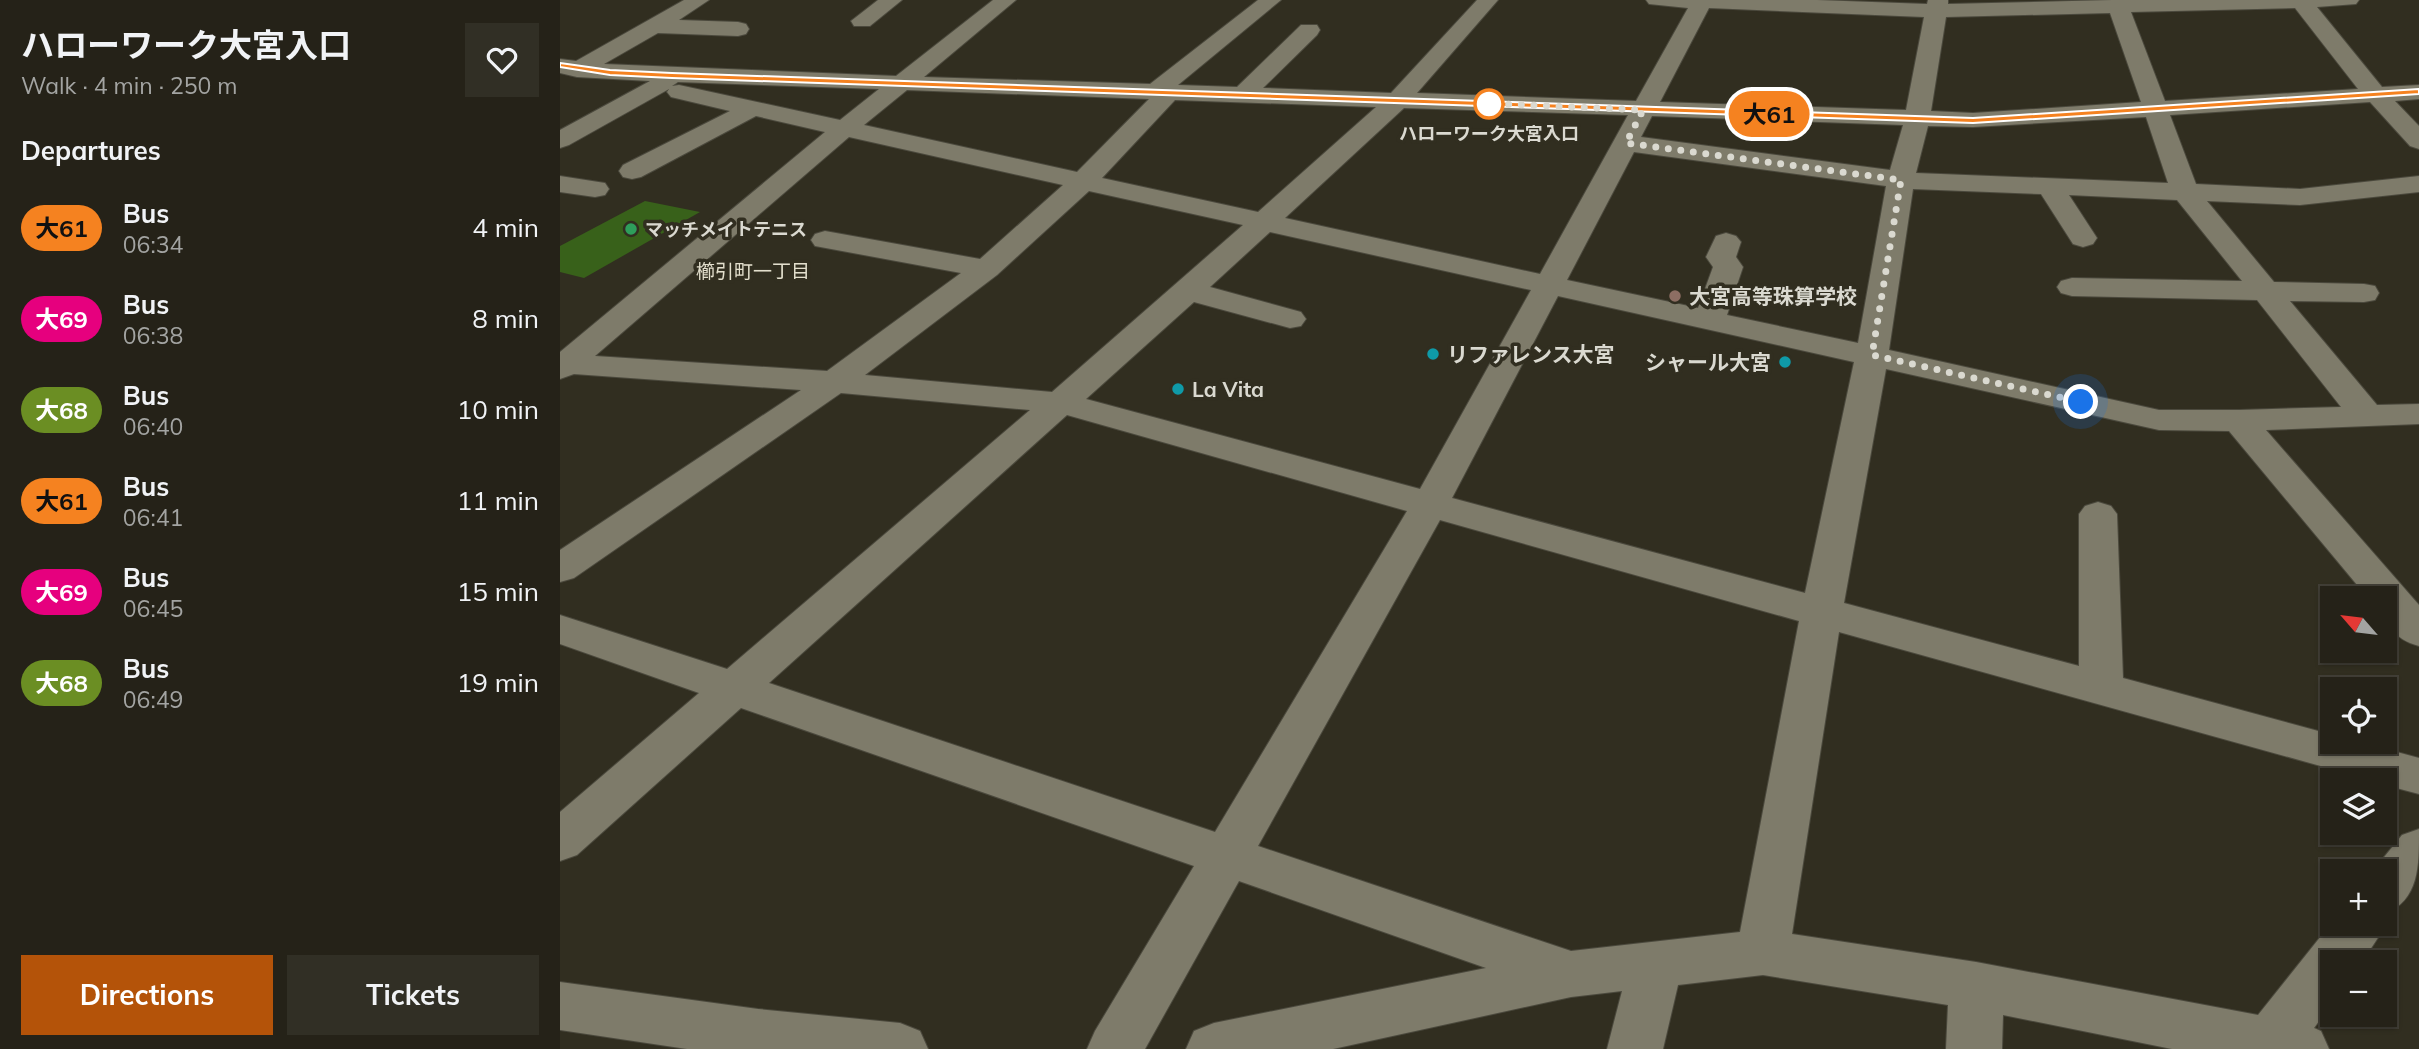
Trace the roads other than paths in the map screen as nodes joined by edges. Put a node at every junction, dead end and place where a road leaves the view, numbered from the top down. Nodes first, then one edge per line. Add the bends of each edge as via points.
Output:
1 (699, 0) edge
2 (892, 0) edge
3 (974, 0) edge
4 (1271, 0) edge
5 (1488, 0) edge
6 (1656, 0) edge
7 (2349, 0) edge
8 (1005, 1) edge
9 (1703, 1) edge
10 (2300, 1) edge
11 (1937, 6) edge
12 (2119, 6) junction
13 (862, 21) dead end
14 (657, 26) junction
15 (738, 29) dead end
16 (1309, 30) dead end
17 (566, 71) edge
18 (664, 81) junction
19 (903, 82) junction
20 (1162, 92) junction
21 (2419, 92) edge
22 (1243, 95) junction
23 (2376, 95) junction
24 (1398, 100) junction
25 (752, 109) junction
26 (2155, 109) junction
27 (1917, 119) junction
28 (1635, 126) junction
29 (844, 129) junction
30 (560, 140) edge
31 (2419, 141) edge
32 (632, 171) dead end
33 (1901, 180) junction
34 (1084, 181) junction
35 (560, 184) edge
36 (2419, 184) edge
37 (2049, 186) junction
38 (595, 189) dead end
39 (2185, 192) junction
40 (1265, 221) junction
41 (2083, 238) dead end
42 (825, 240) dead end
43 (1726, 242) dead end
44 (986, 269) junction
45 (1548, 284) junction
46 (2072, 287) dead end
47 (2264, 290) junction
48 (1188, 291) junction
49 (2364, 293) dead end
50 (1290, 319) dead end
51 (1709, 320) junction
52 (1872, 355) junction
53 (564, 366) edge
54 (834, 382) junction
55 (1061, 403) junction
56 (2419, 414) edge
57 (2368, 417) junction
58 (2239, 421) junction
59 (1429, 506) junction
60 (2098, 514) dead end
61 (560, 569) edge
62 (1822, 611) junction
63 (560, 629) edge
64 (2419, 632) edge
65 (2101, 687) junction
66 (734, 689) junction
67 (2419, 776) edge
68 (560, 841) edge
69 (2419, 849) edge
70 (1230, 855) junction
71 (2397, 877) edge
72 (2354, 936) edge
73 (1763, 952) junction
74 (1656, 964) junction
75 (1571, 974) junction
76 (1976, 986) junction
77 (560, 1006) edge
78 (2286, 1045) edge
79 (900, 1049) edge
80 (1115, 1049) edge
81 (1214, 1049) edge
82 (1635, 1049) edge
83 (1975, 1049) edge

1 - 14 street
2 - 13 street
3 - 8 street
4 - 20 street
5 - 24 street
6 - 9 street
7 - 10 street
8 - 19 street
9 - 11 street
9 - 28 street
10 - 12 street
10 - 23 street
11 - 12 street
11 - 27 street
12 - 26 street
14 - 15 street
14 - 17 street
16 - 22 street
17 - 18 street
18 - 19 street
18 - 25 street
18 - 30 street
19 - 20 street
19 - 29 street
20 - 22 street
20 - 34 street
21 - 23 street
22 - 24 street
23 - 26 street
23 - 31 street
24 - 28 street
24 - 40 street
25 - 29 street
25 - 32 street
26 - 27 street
26 - 39 street
27 - 28 street
27 - 33 street
28 - 33 street
28 - 45 street
29 - 34 street
29 - 53 street
33 - 37 street
33 - 52 street
34 - 40 street
34 - 44 street
35 - 38 street
36 - 39 street via 2300,197
37 - 39 street
37 - 41 street
39 - 47 street
40 - 45 street
40 - 48 street
42 - 44 street
43 - 51 street via 1721,257 1728,267
44 - 54 street
45 - 51 street
45 - 59 street
46 - 47 street
47 - 49 street
47 - 57 street
48 - 50 street
48 - 55 street
51 - 52 street
52 - 58 street via 2159,420
52 - 62 street
53 - 54 street
54 - 55 street
54 - 61 street
55 - 59 street
55 - 66 street
56 - 57 street
57 - 58 street
58 - 64 street
59 - 62 street
59 - 70 street
60 - 65 street
62 - 65 street
62 - 73 street
63 - 66 street
65 - 67 street
66 - 68 street
66 - 70 street
69 - 71 street
70 - 75 street
70 - 80 street
72 - 78 street
73 - 74 street
73 - 76 street
74 - 75 street
74 - 82 street
75 - 81 street
76 - 78 street
76 - 83 street
77 - 79 street

